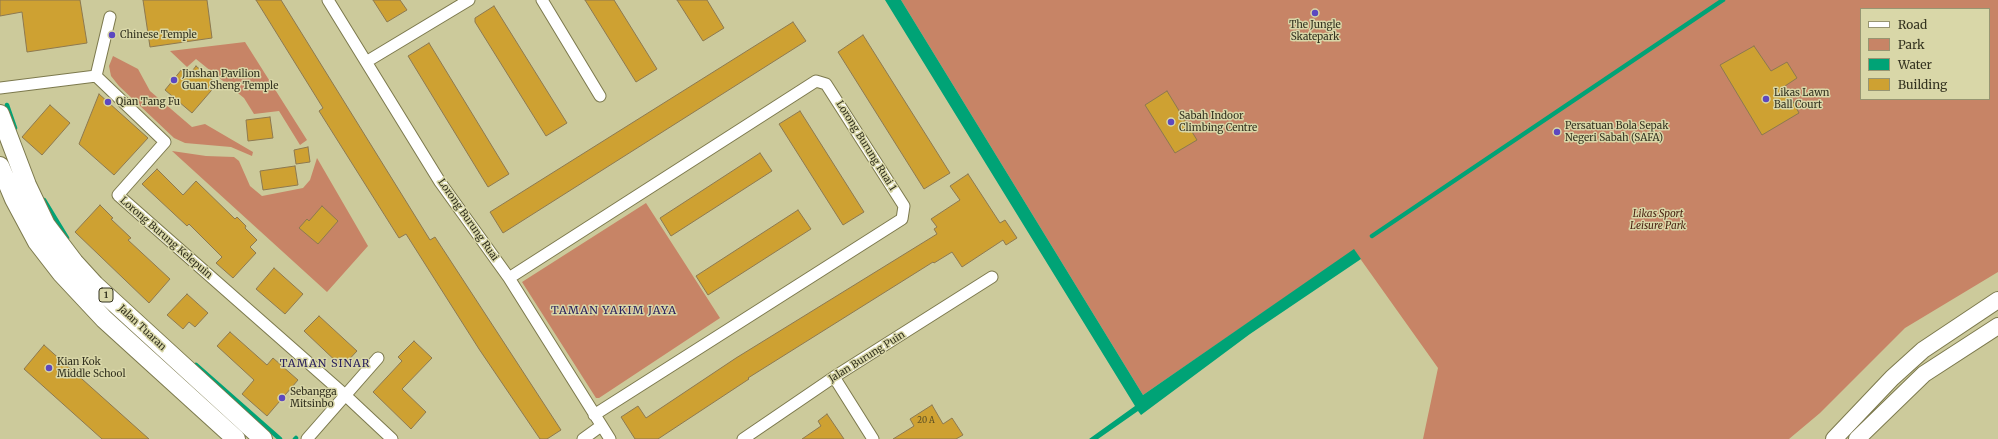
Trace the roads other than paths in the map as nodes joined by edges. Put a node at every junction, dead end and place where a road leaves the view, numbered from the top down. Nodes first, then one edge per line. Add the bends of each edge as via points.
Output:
1 (328, 0) edge
2 (469, 0) edge
3 (542, 0) edge
4 (110, 17) dead end
5 (366, 62) junction
6 (96, 76) junction
7 (0, 88) edge
8 (600, 96) dead end
9 (0, 114) edge
10 (0, 166) edge
11 (992, 277) dead end
12 (509, 278) junction
13 (1998, 300) edge
14 (1998, 326) edge
15 (378, 358) dead end
16 (834, 378) junction
17 (345, 395) junction
18 (594, 415) junction
19 (602, 426) junction
20 (236, 439) edge
21 (263, 439) edge
22 (307, 439) edge
23 (392, 439) edge
24 (583, 439) edge
25 (610, 439) edge
26 (743, 439) edge
27 (873, 439) edge
28 (1834, 439) edge
29 (1857, 439) edge

1 - 5 street, Lorong Burung Ruai
2 - 5 street
3 - 8 street
4 - 6 street
5 - 12 street, Lorong Burung Ruai via 440,182
6 - 7 street
6 - 17 street, Lorong Burung Kelepuin via 165,142 118,195
9 - 21 main road, Jalan Tuaran / 1 via 27,186 46,225 74,262 96,286
10 - 20 main road, Jalan Tuaran / 1 via 37,242 61,273 104,318
11 - 16 street, Jalan Burung Puin
12 - 18 street, Lorong Burung Ruai
12 - 18 street, Lorong Burung Ruai 1 via 816,81 826,84 904,206 902,219
13 - 28 main road via 1923,350 1892,378
14 - 29 main road via 1924,374
15 - 17 street
16 - 26 street, Jalan Burung Puin
16 - 27 street
17 - 22 street
17 - 23 street, Lorong Burung Kelepuin
18 - 19 street, Lorong Burung Ruai
19 - 24 street
19 - 25 street, Lorong Burung Ruai

